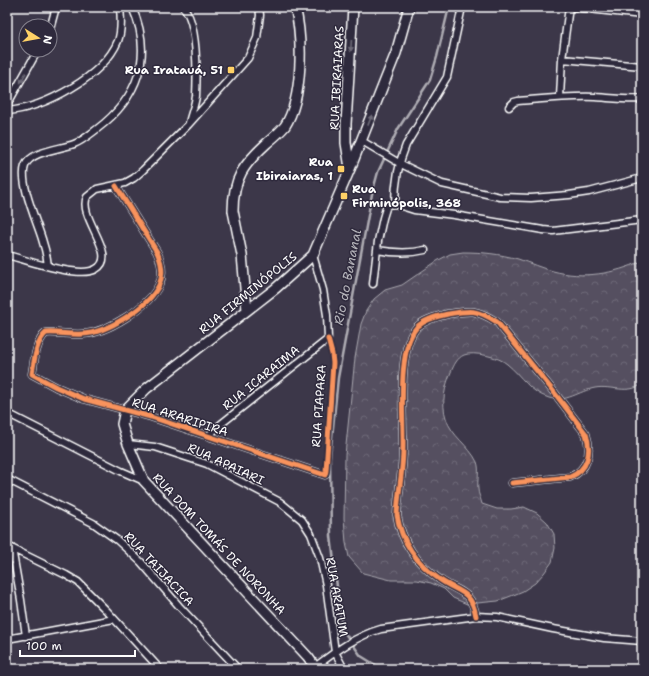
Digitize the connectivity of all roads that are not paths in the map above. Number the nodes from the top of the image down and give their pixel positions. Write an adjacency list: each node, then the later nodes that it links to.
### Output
1 (56, 7): 12 (street)
2 (120, 7): 20 (street)
3 (132, 7): 34 (street)
4 (183, 7): 21 (street)
5 (259, 7): 21 (street)
6 (295, 7): 36 (main road)
7 (353, 7): 22 (main road, RUA IBIRAIARAS, one-way to 22)
8 (409, 7): 23 (main road, RUA FIRMINÓPOLIS, one-way to 8)
9 (462, 7): 25 (street)
10 (570, 7): 11 (street); 14 (street)
11 (642, 15)
12 (53, 18)
13 (33, 58): 18 (street, one-way to 18)
14 (562, 59): 15 (street); 16 (street)
15 (642, 66)
16 (560, 97): 17 (street); 19 (street)
17 (642, 99)
18 (7, 105)
19 (509, 107)
20 (7, 112)
21 (188, 125): 27 (street)
22 (346, 137): 23 (main road); 24 (main road, RUA IBIRAIARAS)
23 (365, 143): 24 (main road, RUA FIRMINÓPOLIS); 25 (street)
24 (352, 153): 33 (main road, RUA FIRMINÓPOLIS)
25 (399, 163): 26 (street); 28 (street)
26 (642, 178)
27 (116, 186): 34 (street); 37 (street, RUA ARARIPIRA)
28 (395, 204): 29 (street); 30 (street)
29 (642, 220)
30 (377, 250): 31 (street); 35 (street)
31 (426, 250)
32 (7, 255): 34 (street)
33 (313, 255): 36 (main road, RUA FIRMINÓPOLIS); 39 (street, RUA ICARAIMA)
34 (48, 266)
35 (373, 284)
36 (247, 310): 37 (main road, RUA FIRMINÓPOLIS)
37 (125, 410): 39 (street, RUA ARARIPIRA); 40 (main road)
38 (7, 413): 43 (street, RUA DOM TOMÁS DE NORONHA)
39 (208, 436): 41 (street, RUA ARARIPIRA)
40 (128, 444): 43 (main road); 45 (street, RUA APAIARI)
41 (325, 476)
42 (7, 479): 53 (street, RUA TAIJACICA)
43 (144, 480): 54 (main road, RUA DOM TOMÁS DE NORONHA)
44 (512, 483): 47 (street)
45 (306, 524): 52 (street, RUA ARATUM)
46 (9, 547): 48 (street); 49 (street)
47 (476, 616): 51 (street); 52 (street)
48 (114, 619): 49 (street); 55 (street)
49 (26, 636): 50 (street)
50 (7, 639)
51 (642, 641)
52 (335, 652): 54 (street); 58 (street, RUA ARATUM)
53 (233, 664): 56 (street); 57 (street, RUA TAIJACICA)
54 (314, 668)
55 (158, 669)
56 (227, 669)
57 (238, 669)
58 (344, 669)

